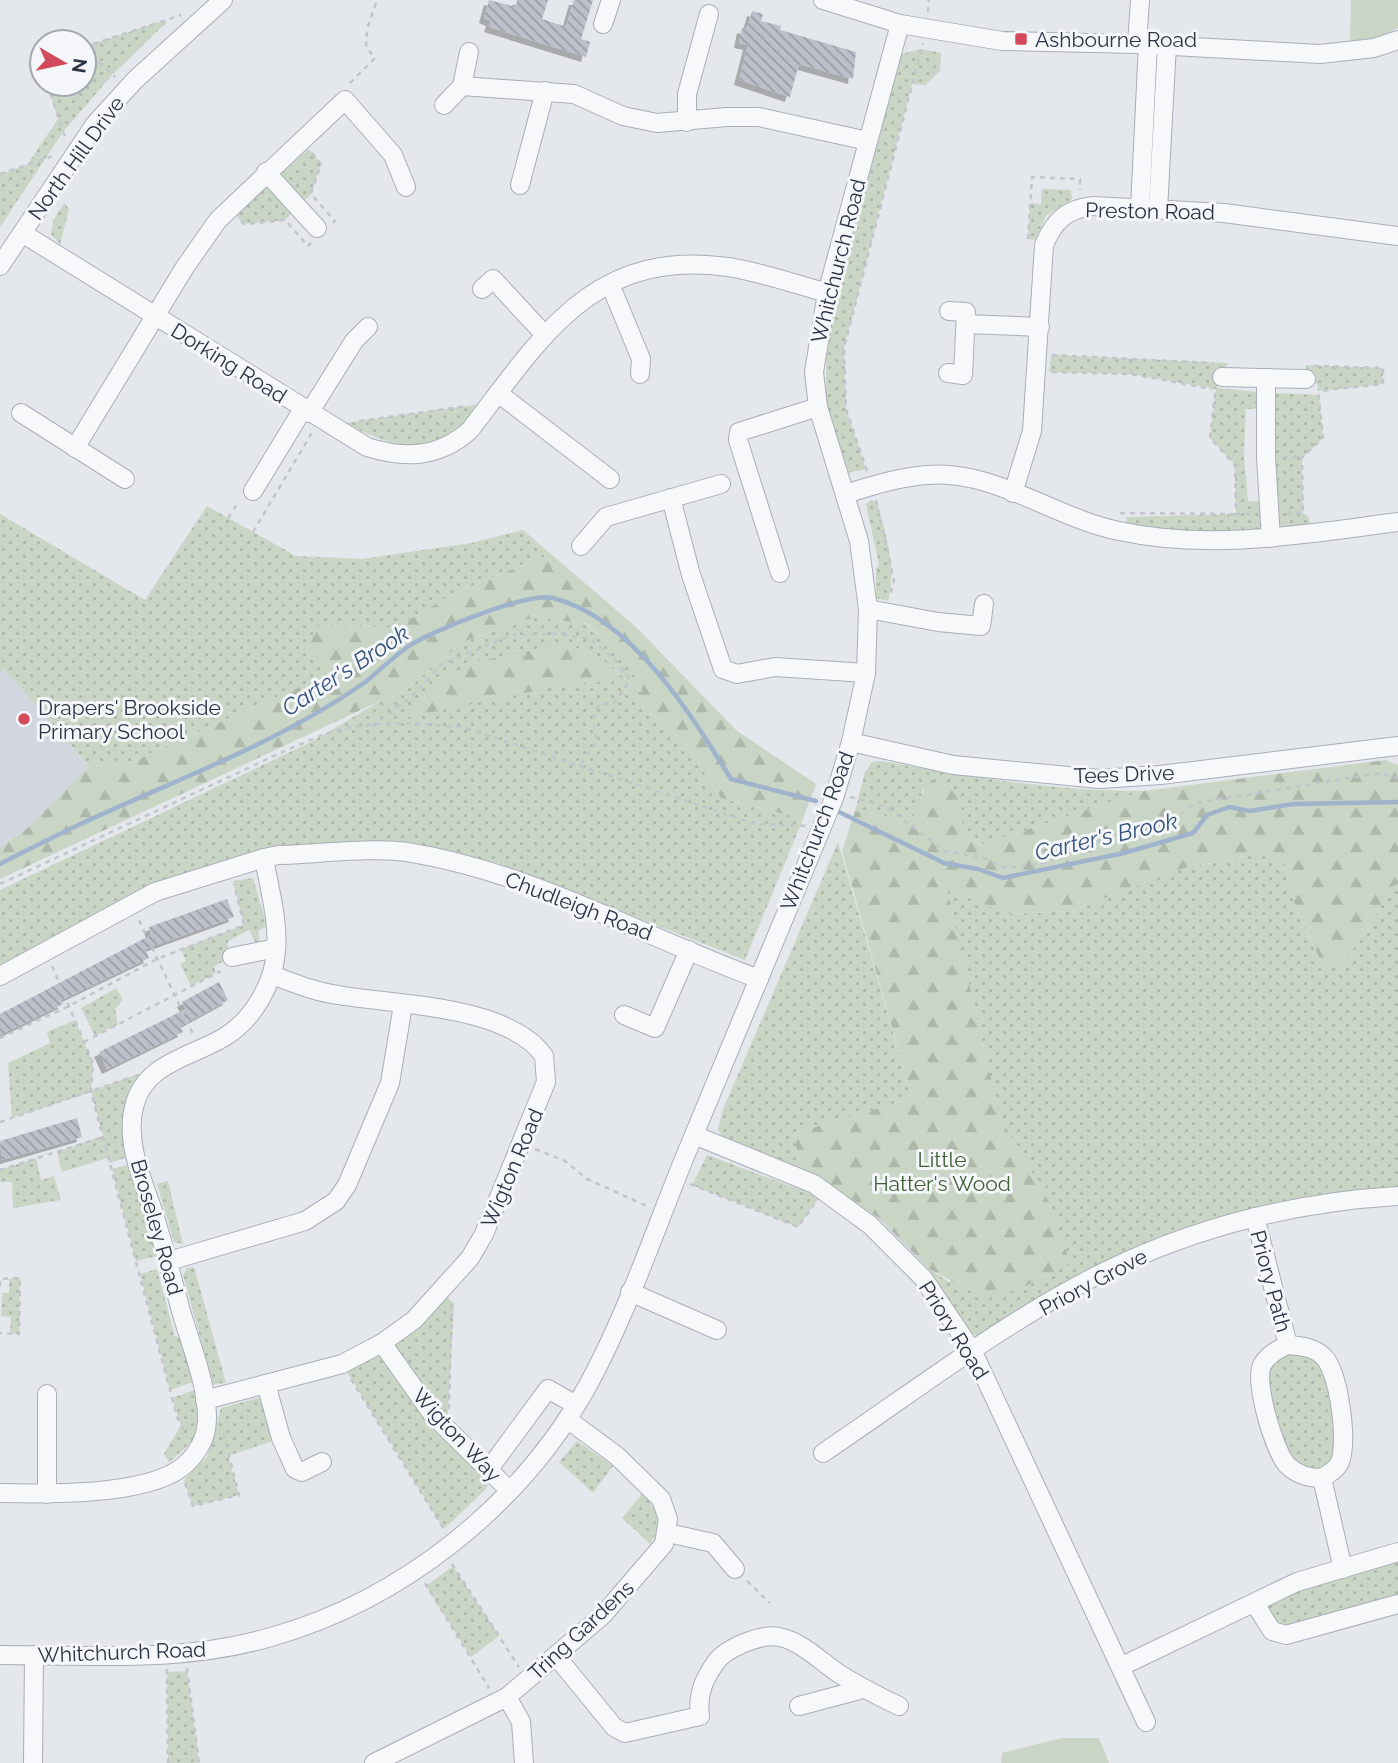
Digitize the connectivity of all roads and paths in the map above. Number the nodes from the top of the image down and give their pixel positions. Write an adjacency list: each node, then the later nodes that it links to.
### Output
1 (223, 0): 18 (street, North Hill Drive)
2 (377, 0): 21 (path)
3 (611, 0): 8 (street)
4 (823, 0): 9 (street)
5 (1140, 0): 13 (street)
6 (188, 13): 12 (path)
7 (709, 14): 23 (street)
8 (603, 24)
9 (900, 24): 10 (street); 24 (street, Whitchurch Road)
10 (926, 29): 13 (street); 63 (path)
11 (1398, 40): 14 (street)
12 (98, 42)
13 (1143, 44): 14 (street); 31 (street)
14 (1167, 45): 31 (street)
15 (469, 52): 17 (street)
16 (98, 62): 18 (path)
17 (462, 86): 19 (street); 22 (street)
18 (127, 89): 25 (street, North Hill Drive)
19 (545, 91): 23 (street); 28 (street)
20 (52, 98): 25 (path)
21 (345, 100): 26 (street); 29 (street)
22 (444, 105)
23 (687, 122): 24 (street)
24 (868, 141): 39 (street, Whitchurch Road)
25 (72, 152): 27 (path); 33 (street, North Hill Drive)
26 (267, 172): 32 (street); 41 (street)
27 (0, 174)
28 (520, 185)
29 (406, 187)
30 (1081, 207): 31 (street, Preston Road); 35 (street, Preston Road); 35 (path)
31 (1149, 209): 34 (street, Preston Road)
32 (317, 228)
33 (22, 233): 36 (street, North Hill Drive); 41 (street, Dorking Road)
34 (1398, 236)
35 (1044, 248): 44 (street, Preston Road)
36 (0, 266)
37 (610, 284): 39 (street, Dorking Road); 45 (street, Dorking Road); 50 (street)
38 (482, 289): 45 (street)
39 (827, 293): 55 (street, Whitchurch Road)
40 (949, 311): 42 (street)
41 (155, 317): 57 (street, Dorking Road); 59 (street, Dorking Road)
42 (966, 324): 44 (street); 49 (street)
43 (368, 327): 57 (street)
44 (1040, 327): 47 (street, Preston Road)
45 (544, 334): 54 (street, Dorking Road)
46 (1132, 360): 47 (path); 48 (path); 51 (path)
47 (1038, 363): 51 (path); 65 (street, Preston Road)
48 (1218, 370): 51 (path); 52 (street)
49 (948, 373)
50 (640, 374)
51 (1131, 374)
52 (1266, 378): 53 (street); 72 (street)
53 (1310, 379): 53 (path)
54 (495, 398): 57 (street, Dorking Road); 58 (path); 61 (street)
55 (818, 407): 66 (street, Whitchurch Road); 74 (street)
56 (21, 413): 59 (street)
57 (311, 414): 64 (street, Dorking Road); 71 (path)
58 (359, 422)
59 (75, 448): 60 (street)
60 (125, 478)
61 (610, 480)
62 (721, 484): 67 (street)
63 (873, 486): 65 (street); 66 (street); 76 (path)
64 (253, 491)
65 (1013, 493): 72 (street)
66 (845, 494): 76 (street, Whitchurch Road)
67 (671, 498): 73 (street); 77 (street)
68 (1118, 513): 69 (path)
69 (1236, 514)
70 (1398, 522): 72 (street)
71 (253, 532)
72 (1271, 538)
73 (582, 546)
74 (780, 573)
75 (984, 604): 76 (street)
76 (877, 611): 77 (street, Whitchurch Road)
77 (866, 673): 79 (street, Whitchurch Road)
78 (372, 727): 81 (path); 81 (path); 87 (path)
79 (851, 742): 80 (street, Tees Drive); 83 (street, Whitchurch Road)
80 (1398, 746)
81 (580, 765): 84 (path)
82 (1398, 778): 83 (path)
83 (839, 797): 96 (street, Whitchurch Road)
84 (801, 824)
85 (264, 858): 86 (street, Chudleigh Road); 89 (street, Broseley Road); 90 (street, Chudleigh Road)
86 (230, 869): 88 (street, Chudleigh Road); 93 (path)
87 (0, 884)
88 (132, 904): 91 (street, Chudleigh Road); 93 (path)
89 (276, 948): 92 (street); 94 (street, Broseley Road)
90 (689, 950): 96 (street, Chudleigh Road); 100 (street)
91 (46, 951): 95 (street, Chudleigh Road); 99 (path)
92 (232, 957): 97 (path)
93 (157, 959): 97 (path); 99 (path)
94 (272, 975): 98 (street, Wigton Road); 103 (street, Broseley Road)
95 (0, 976)
96 (759, 979): 107 (street, Whitchurch Road)
97 (174, 994): 102 (path); 103 (path)
98 (403, 1005): 109 (street, Wigton Road); 116 (street)
99 (69, 1006): 101 (path); 102 (path)
100 (624, 1016)
101 (0, 1038)
102 (84, 1042): 105 (path)
103 (199, 1048): 116 (street, Broseley Road)
104 (141, 1073): 105 (path)
105 (91, 1091): 106 (path); 108 (path)
106 (0, 1122)
107 (694, 1135): 111 (street, Whitchurch Road); 112 (street, Priory Road)
108 (103, 1136): 110 (path); 132 (path)
109 (522, 1144): 114 (path); 118 (street, Wigton Road)
110 (0, 1170)
111 (676, 1178): 112 (path); 114 (street, Whitchurch Road)
112 (824, 1190): 124 (street, Priory Road)
113 (1398, 1196): 115 (street, Priory Grove)
114 (662, 1213): 119 (street, Whitchurch Road)
115 (1255, 1217): 123 (street, Priory Path); 124 (street, Priory Grove)
116 (169, 1261): 128 (street, Broseley Road)
117 (0, 1286): 121 (path)
118 (442, 1292): 122 (street, Wigton Road); 131 (path)
119 (630, 1292): 120 (street); 129 (street, Whitchurch Road)
120 (717, 1330)
121 (0, 1333)
122 (382, 1343): 125 (street, Wigton Road); 131 (street, Wigton Way)
123 (1288, 1345): 137 (street, Priory Path); 137 (street, Priory Path)
124 (973, 1353): 133 (street, Priory Grove); 154 (street, Priory Road)
125 (342, 1364): 126 (street, Wigton Road); 142 (path)
126 (266, 1384): 128 (street, Wigton Road); 134 (street)
127 (47, 1394): 140 (street)
128 (205, 1400): 132 (street, Broseley Road)
129 (571, 1412): 136 (street); 138 (street, Whitchurch Road); 141 (street)
130 (222, 1429): 135 (path)
131 (447, 1429): 136 (street, Wigton Way)
132 (196, 1453): 135 (street, Broseley Road)
133 (823, 1453)
134 (322, 1462)
135 (181, 1469): 140 (street, Broseley Road)
136 (489, 1469): 138 (street, Wigton Way)
137 (1322, 1478): 146 (street)
138 (510, 1491): 142 (street, Whitchurch Road)
139 (0, 1493): 140 (street, Broseley Road)
140 (47, 1494)
141 (668, 1533): 145 (street); 153 (street, Tring Gardens)
142 (447, 1546): 144 (street, Whitchurch Road); 155 (path)
143 (1398, 1552): 146 (street)
144 (416, 1568): 152 (street, Whitchurch Road); 157 (path)
145 (735, 1569): 147 (path)
146 (1343, 1569): 148 (street)
147 (770, 1603)
148 (1255, 1604): 149 (street); 154 (street)
149 (1398, 1604)
150 (0, 1655): 151 (street, Whitchurch Road)
151 (34, 1655): 152 (street, Whitchurch Road); 161 (street)
152 (176, 1655): 162 (path); 163 (path)
153 (556, 1656): 155 (street, Tring Gardens); 156 (street)
154 (1122, 1666): 160 (street, Priory Road)
155 (528, 1679): 157 (street, Tring Gardens)
156 (863, 1689): 158 (street); 159 (street)
157 (502, 1700): 164 (street, Tring Gardens); 165 (street)
158 (799, 1706)
159 (899, 1706)
160 (1146, 1722)
161 (33, 1763)
162 (168, 1763)
163 (199, 1763)
164 (374, 1763)
165 (524, 1763)

